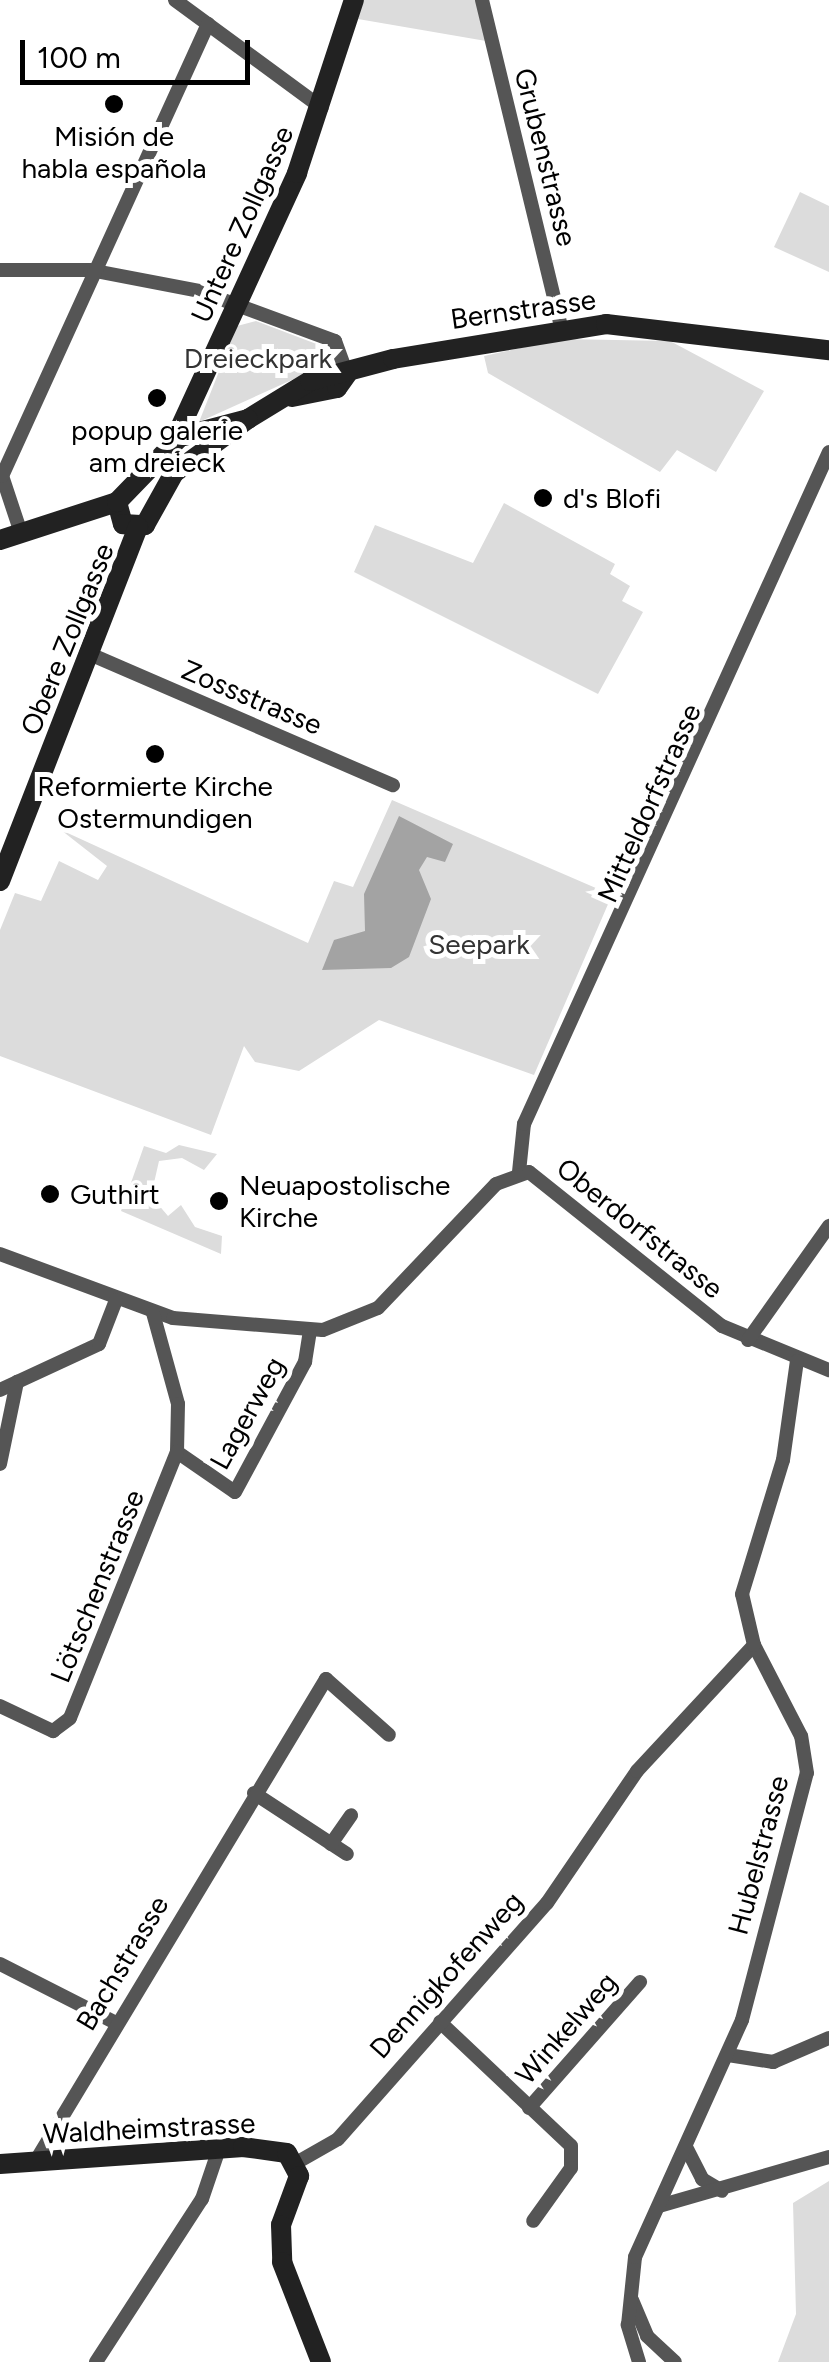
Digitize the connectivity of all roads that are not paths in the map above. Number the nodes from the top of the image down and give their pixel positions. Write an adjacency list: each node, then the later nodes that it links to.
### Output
1 (176, 0): 4 (street)
2 (354, 0): 5 (street, Untere Zollgasse)
3 (482, 0): 9 (street, Grubenstrasse)
4 (208, 24): 5 (street); 7 (street)
5 (322, 108): 8 (street, Untere Zollgasse)
6 (0, 270): 7 (street)
7 (90, 270): 8 (street); 19 (street)
8 (238, 304): 11 (street); 13 (street, Untere Zollgasse)
9 (562, 326): 10 (street, Bernstrasse); 11 (street, Bernstrasse)
10 (829, 350)
11 (347, 374): 12 (street, Bernstrasse)
12 (248, 419): 13 (street, Bernstrasse); 15 (street, Bernstrasse)
13 (183, 439): 15 (street, Bernstrasse); 16 (street)
14 (829, 452): 24 (street, Mitteldorfstrasse)
15 (189, 460): 17 (street, Bernstrasse)
16 (123, 497): 17 (street); 18 (street); 19 (street)
17 (154, 507): 18 (street, Bernstrasse)
18 (138, 528): 21 (street, Obere Zollgasse)
19 (21, 533): 20 (street)
20 (0, 540)
21 (92, 655): 22 (street, Zossstrasse); 23 (street, Obere Zollgasse)
22 (393, 785)
23 (0, 882)
24 (519, 1172): 29 (street, Oberdorfstrasse); 30 (street, Oberdorfstrasse)
25 (829, 1226): 30 (street)
26 (0, 1254): 27 (street, Oberdorfstrasse)
27 (116, 1300): 28 (street, Oberdorfstrasse); 33 (street)
28 (153, 1313): 29 (street, Oberdorfstrasse); 35 (street, Lagerweg)
29 (310, 1331): 35 (street, Lagerweg)
30 (748, 1340): 31 (street, Oberdorfstrasse)
31 (798, 1360): 32 (street, Oberdorfstrasse); 37 (street, Hubelstrasse)
32 (829, 1370)
33 (17, 1382): 34 (street); 36 (street)
34 (0, 1390)
35 (177, 1452): 38 (street, Lötschenstrasse)
36 (0, 1464)
37 (754, 1645): 47 (street, Dennigkofenweg); 49 (street, Hubelstrasse)
38 (0, 1706)
39 (390, 1735): 40 (street, Bachstrasse)
40 (254, 1792): 42 (street); 46 (street, Bachstrasse)
41 (351, 1815): 42 (street)
42 (331, 1844): 43 (street)
43 (347, 1854)
44 (0, 1964): 46 (street)
45 (640, 1982): 50 (street, Winkelweg)
46 (114, 2022): 54 (street, Bachstrasse)
47 (440, 2022): 50 (street, Winkelweg); 55 (street, Dennigkofenweg)
48 (829, 2038): 49 (street)
49 (728, 2055): 52 (street, Hubelstrasse)
50 (530, 2108): 59 (street, Winkelweg)
51 (218, 2149): 54 (street, Waldheimstrasse); 55 (street, Waldheimstrasse); 61 (street)
52 (687, 2150): 57 (street); 58 (street, Hubelstrasse)
53 (829, 2157): 57 (street)
54 (35, 2162): 56 (street, Waldheimstrasse)
55 (296, 2163): 62 (street)
56 (0, 2164)
57 (722, 2191): 58 (street)
58 (659, 2206): 60 (street, Hubelstrasse)
59 (534, 2220)
60 (632, 2300): 63 (street, Hubelstrasse); 64 (street)
61 (96, 2362)
62 (321, 2362)
63 (639, 2362)
64 (675, 2362)

